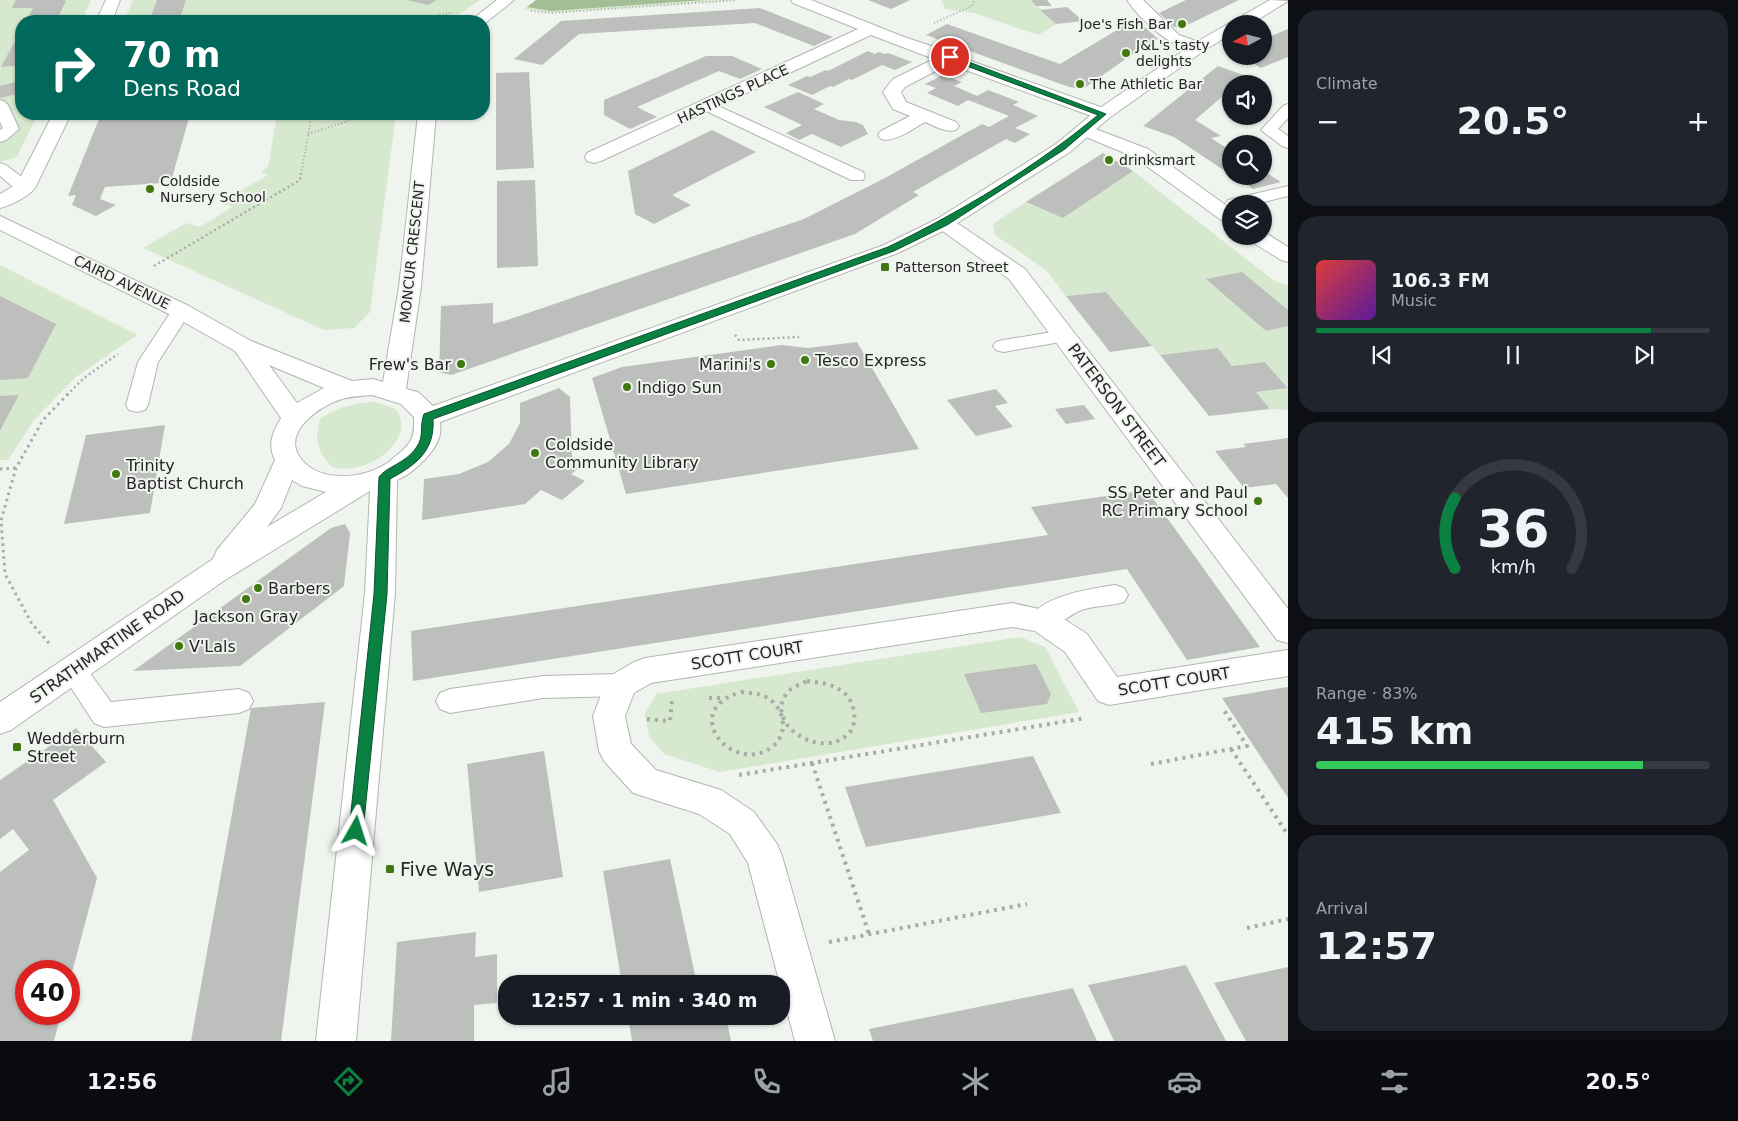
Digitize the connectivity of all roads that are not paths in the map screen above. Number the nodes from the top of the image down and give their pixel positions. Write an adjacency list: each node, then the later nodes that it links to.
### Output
1 (113, 0): 6 (street)
2 (507, 0): 7 (street)
3 (798, 0): 9 (street)
4 (1134, 0): 11 (street)
5 (1281, 0): 8 (street)
6 (107, 15)
7 (486, 15)
8 (1255, 15)
9 (871, 29): 12 (street); 14 (street, HASTINGS PLACE)
10 (1222, 33): 11 (street)
11 (1199, 47): 16 (street)
12 (950, 57): 16 (street); 17 (street)
13 (0, 105): 23 (lane)
14 (707, 106): 25 (street, HASTINGS PLACE); 27 (lane)
15 (1288, 109): 24 (lane)
16 (1103, 114): 21 (street)
17 (924, 116): 20 (street); 22 (street)
18 (59, 120): 28 (street)
19 (426, 120): 42 (street, MONCUR CRESCENT)
20 (950, 126)
21 (1085, 130): 32 (street); 34 (street)
22 (887, 135)
23 (0, 137)
24 (1288, 143)
25 (594, 157)
26 (0, 168): 28 (lane)
27 (857, 176)
28 (25, 188): 31 (street)
29 (1288, 191): 30 (lane)
30 (1272, 196)
31 (0, 202)
32 (1222, 204)
33 (0, 222): 37 (street, CAIRD AVENUE)
34 (944, 223): 38 (street, PATERSON STREET); 45 (street)
35 (1270, 245): 36 (street)
36 (1288, 256)
37 (181, 311): 39 (street, CAIRD AVENUE); 43 (lane)
38 (1065, 336): 40 (lane); 51 (street, PATERSON STREET)
39 (243, 346): 41 (street, CAIRD AVENUE); 44 (street, CAIRD AVENUE)
40 (1002, 346)
41 (350, 389): 42 (street); 44 (street)
42 (394, 390): 45 (street)
43 (137, 405)
44 (294, 417): 46 (street)
45 (428, 417): 47 (street)
46 (287, 461): 47 (street); 48 (street, STRATHMARTINE ROAD)
47 (373, 480): 48 (street, STRATHMARTINE ROAD); 58 (street)
48 (215, 572): 53 (street, STRATHMARTINE ROAD)
49 (1115, 595): 50 (lane)
50 (1042, 620): 52 (street, SCOTT COURT); 54 (street, SCOTT COURT)
51 (1288, 631)
52 (1288, 662)
53 (72, 670): 55 (lane); 57 (street, STRATHMARTINE ROAD)
54 (621, 685): 56 (lane); 59 (street)
55 (239, 701)
56 (450, 702)
57 (0, 720)
58 (336, 1041)
59 (814, 1041)

